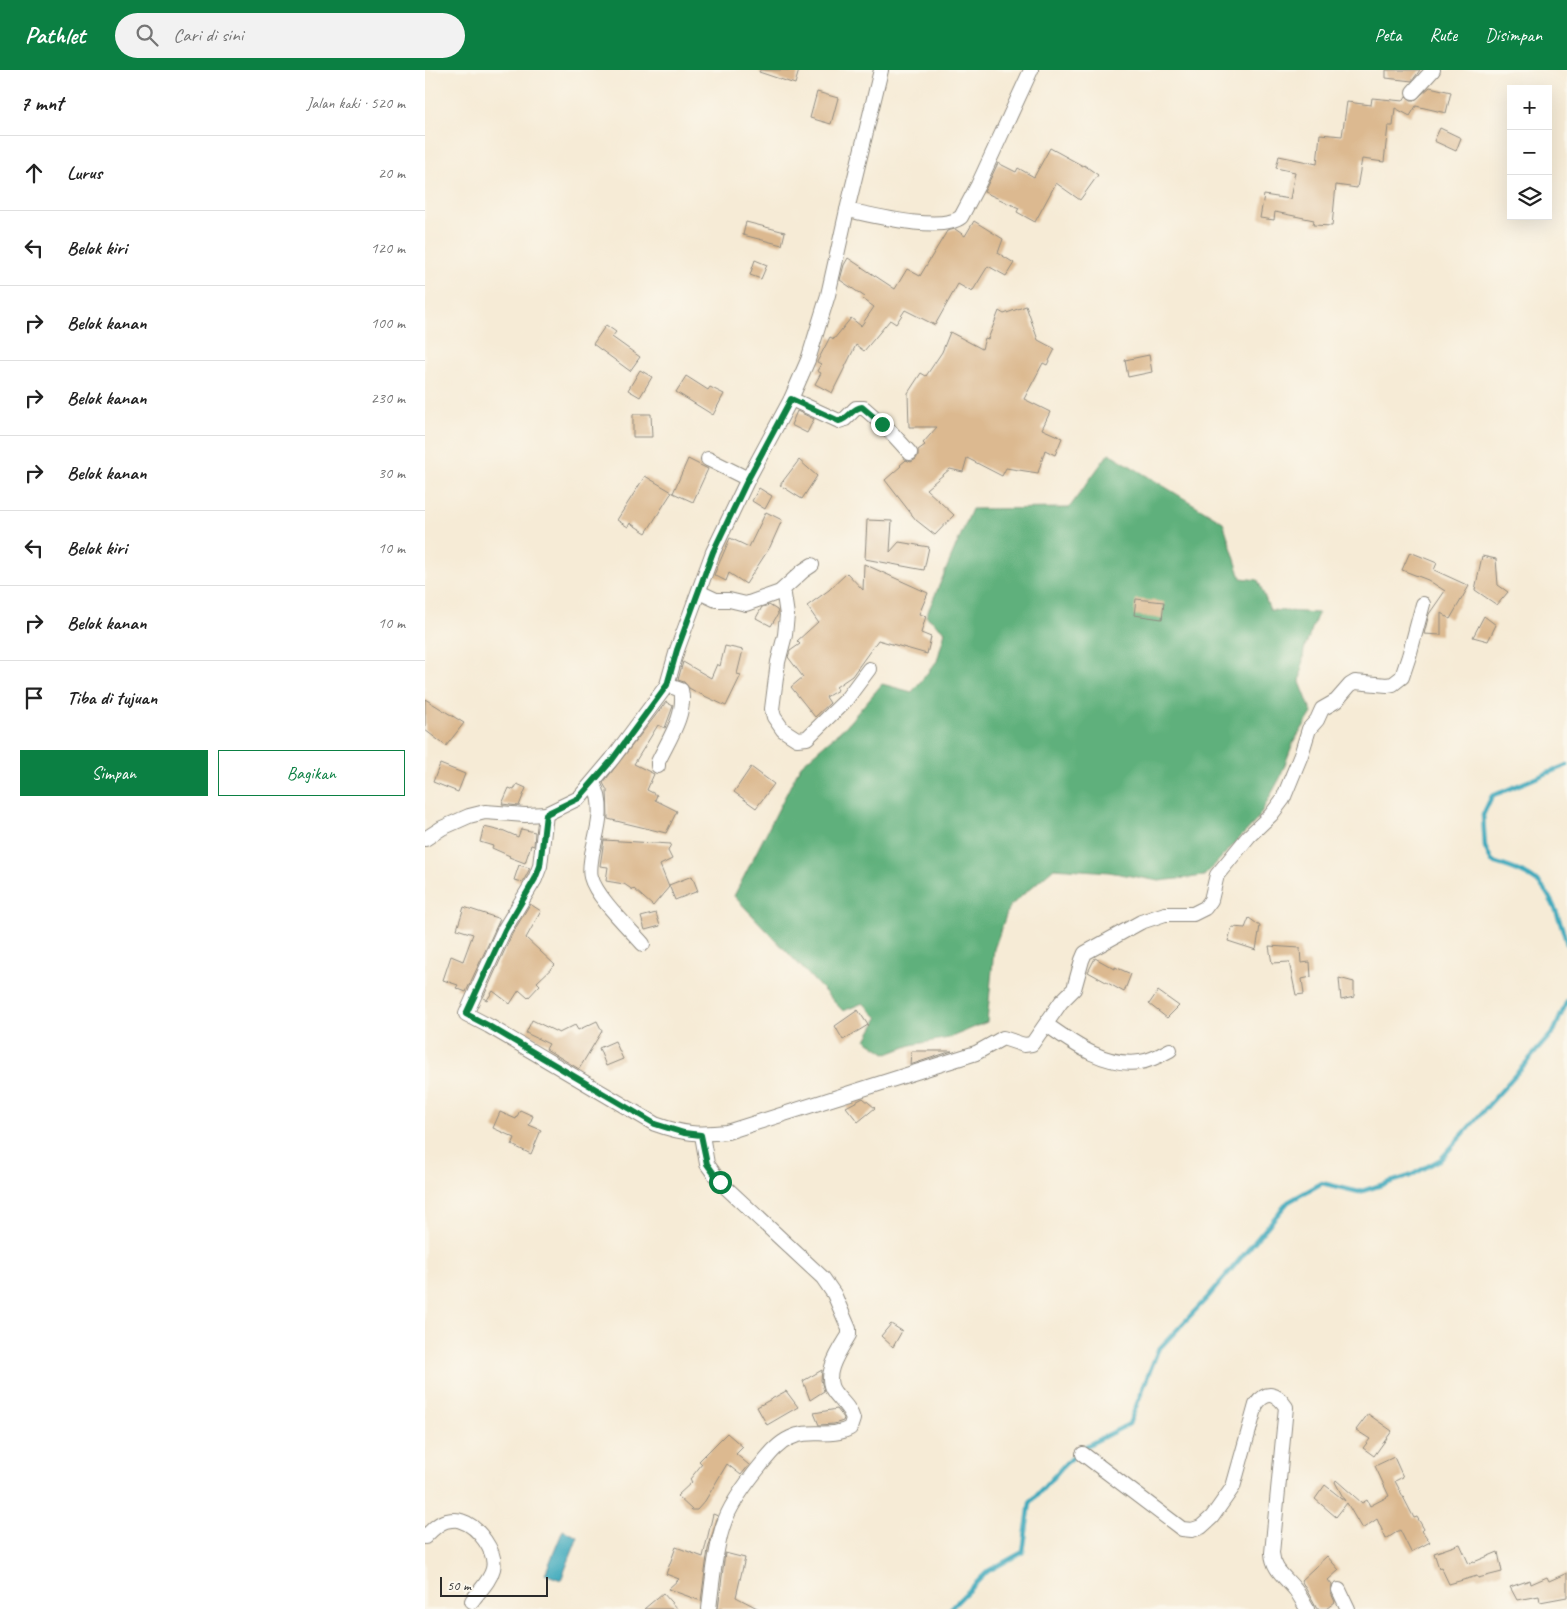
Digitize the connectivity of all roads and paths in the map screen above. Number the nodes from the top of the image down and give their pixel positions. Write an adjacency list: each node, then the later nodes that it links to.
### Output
1 (881, 70): 5 (street)
2 (1031, 70): 5 (street)
3 (1433, 70): 4 (street)
4 (1413, 92)
5 (847, 210): 6 (street)
6 (791, 399): 7 (street); 9 (street)
7 (909, 453)
8 (708, 459): 9 (street)
9 (748, 479): 11 (street)
10 (812, 565): 12 (street)
11 (699, 592): 12 (street); 15 (street)
12 (780, 592): 14 (street)
13 (1423, 604): 21 (street)
14 (869, 669)
15 (667, 685): 16 (street); 17 (street)
16 (658, 766)
17 (593, 783): 18 (street); 20 (street)
18 (546, 814): 19 (street); 23 (street)
19 (425, 839)
20 (643, 944)
21 (1047, 1025): 22 (street); 23 (street)
22 (1170, 1050)
23 (701, 1135): 28 (street)
24 (1083, 1454): 29 (street)
25 (425, 1538): 27 (street)
26 (1339, 1590): 30 (street)
27 (472, 1601)
28 (709, 1609)
29 (1307, 1609)
30 (1348, 1609)

